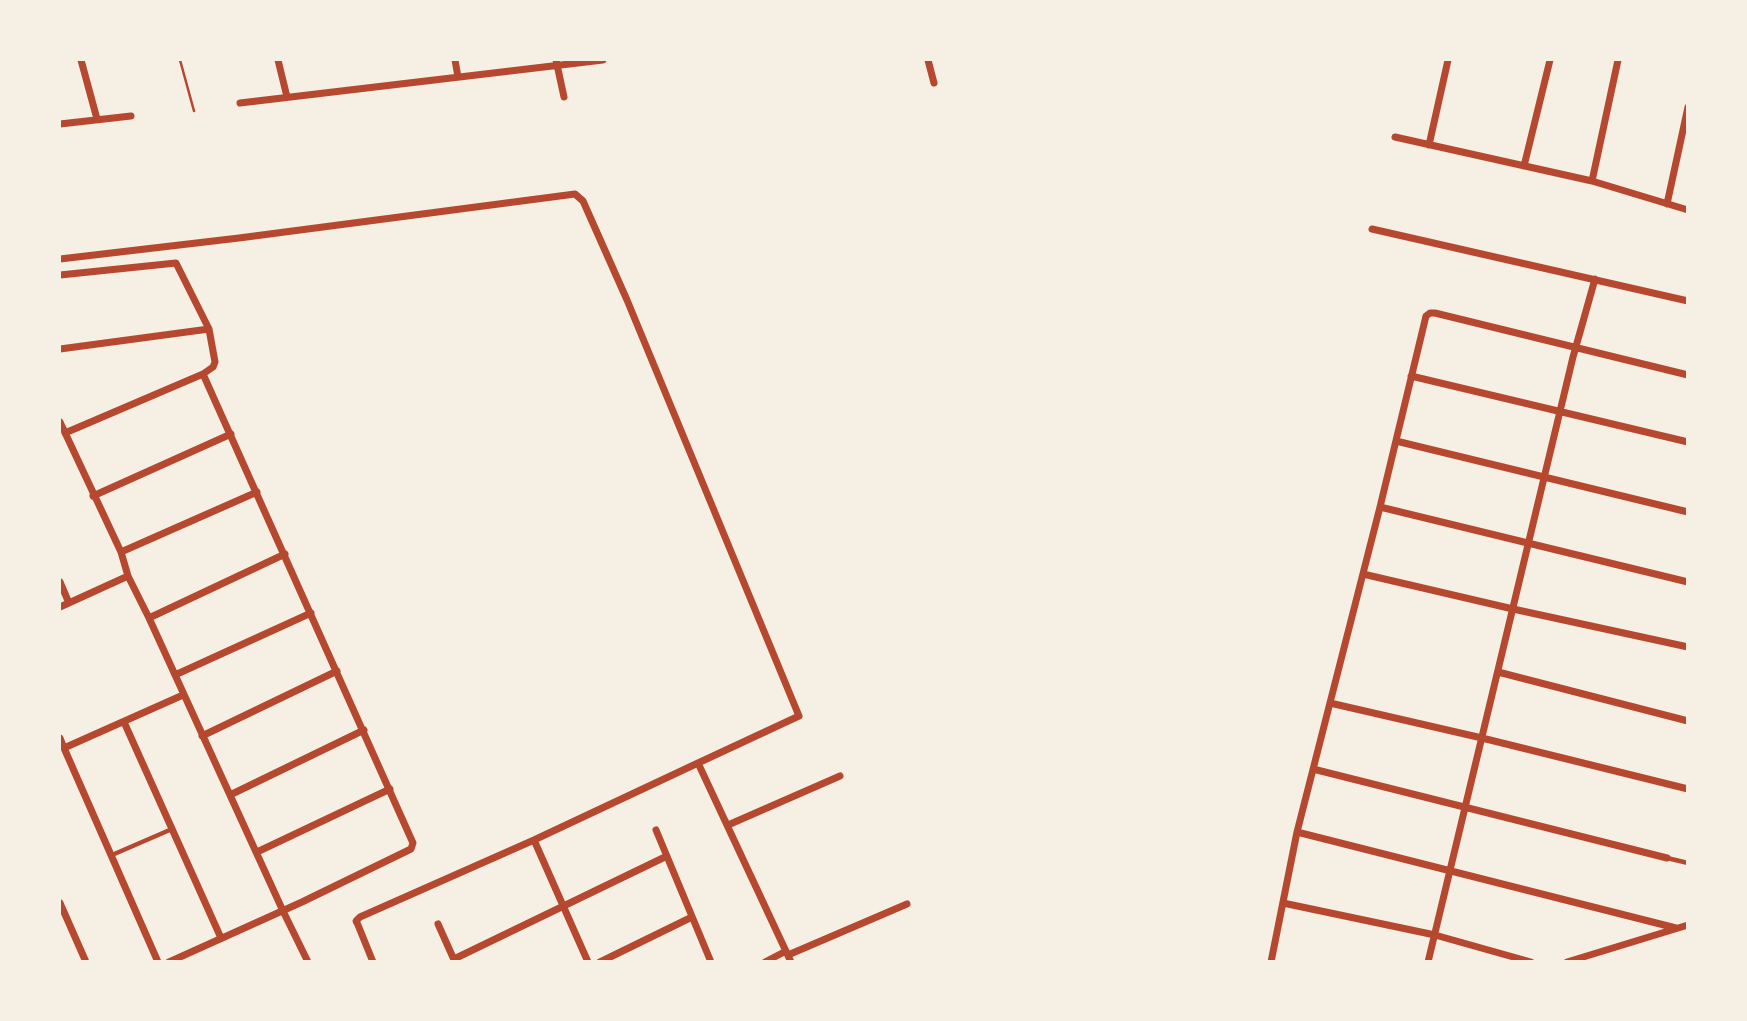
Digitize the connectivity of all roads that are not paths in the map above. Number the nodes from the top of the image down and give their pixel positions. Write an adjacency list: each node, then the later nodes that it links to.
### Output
1 (81, 60): 17 (street)
2 (278, 60): 12 (street)
3 (455, 60): 10 (street)
4 (603, 60): 9 (street)
5 (928, 60): 11 (street)
6 (1448, 60): 20 (street)
7 (1549, 60): 21 (street)
8 (1618, 60): 22 (street)
9 (557, 62): 10 (street); 13 (street)
10 (458, 77): 12 (street)
11 (934, 83)
12 (287, 97): 14 (street)
13 (564, 97)
14 (240, 103)
15 (1688, 107): 23 (street)
16 (131, 116): 17 (street)
17 (97, 119): 18 (street)
18 (60, 124)
19 (1395, 137): 20 (street)
20 (1429, 145): 21 (street)
21 (1524, 166): 22 (street)
22 (1592, 181): 23 (street)
23 (1667, 204): 24 (street)
24 (1688, 210)
25 (1372, 229): 28 (street)
26 (60, 259): 72 (street)
27 (60, 275): 30 (street)
28 (1595, 279): 29 (street); 31 (street)
29 (1688, 301)
30 (209, 329): 32 (street); 33 (street)
31 (1575, 348): 34 (street); 35 (street); 36 (street)
32 (60, 349)
33 (204, 374): 38 (street); 39 (street)
34 (1688, 375)
35 (1411, 376): 36 (street); 40 (street)
36 (1560, 411): 41 (street); 42 (street)
37 (60, 422): 38 (street)
38 (65, 433): 44 (street)
39 (231, 434): 43 (street); 44 (street)
40 (1396, 441): 42 (street); 45 (street)
41 (1688, 442)
42 (1544, 478): 46 (street); 47 (street)
43 (257, 492): 48 (street); 49 (street)
44 (93, 496): 48 (street)
45 (1380, 507): 47 (street); 50 (street)
46 (1688, 512)
47 (1528, 542): 53 (street); 56 (street)
48 (121, 552): 51 (street)
49 (285, 554): 57 (street); 58 (street)
50 (1363, 574): 56 (street); 64 (street)
51 (128, 576): 54 (street); 58 (street)
52 (60, 582): 54 (street)
53 (1688, 582)
54 (69, 603): 55 (street)
55 (60, 607)
56 (1513, 609): 59 (street); 61 (street)
57 (311, 613): 60 (street); 62 (street)
58 (149, 618): 62 (street)
59 (1688, 647)
60 (337, 671): 67 (street); 68 (street)
61 (1498, 672): 65 (street); 70 (street)
62 (175, 675): 63 (street)
63 (183, 695): 66 (street); 68 (street)
64 (1330, 703): 70 (street); 73 (street)
65 (1688, 721)
66 (124, 722): 71 (street); 80 (street)
67 (363, 730): 75 (street); 77 (street)
68 (202, 736): 77 (street)
69 (60, 738): 71 (street)
70 (1482, 738): 76 (street); 78 (street)
71 (64, 748): 85 (street)
72 (698, 763): 79 (street); 83 (street)
73 (1313, 769): 78 (street); 82 (street)
74 (840, 776): 79 (street)
75 (390, 789): 84 (street); 94 (street)
76 (1688, 789)
77 (230, 795): 84 (street)
78 (1465, 806): 87 (street); 89 (street)
79 (728, 825): 101 (street)
80 (172, 829): 85 (lane); 100 (street)
81 (656, 830): 86 (street)
82 (1297, 832): 89 (street); 91 (street)
83 (534, 840): 93 (street); 107 (street)
84 (257, 852): 94 (street)
85 (111, 856): 104 (street)
86 (667, 856): 93 (street); 95 (street)
87 (1667, 858): 88 (lane)
88 (1688, 863)
89 (1450, 871): 98 (street); 99 (street)
90 (60, 903): 103 (street)
91 (1283, 903): 99 (street); 112 (street)
92 (907, 904): 101 (street)
93 (563, 906): 102 (street); 108 (street)
94 (283, 911): 100 (street); 106 (street)
95 (692, 917): 109 (street); 110 (street)
96 (438, 924): 102 (street)
97 (1688, 925): 98 (street)
98 (1676, 928): 115 (street)
99 (1434, 935): 113 (street); 114 (street)
100 (221, 938): 105 (street)
101 (789, 956): 111 (street)
102 (454, 960)
103 (86, 961)
104 (158, 961)
105 (169, 961)
106 (308, 961)
107 (373, 961)
108 (588, 961)
109 (600, 961)
110 (711, 961)
111 (765, 961)
112 (1271, 961)
113 (1428, 961)
114 (1531, 961)
115 (1567, 961)

